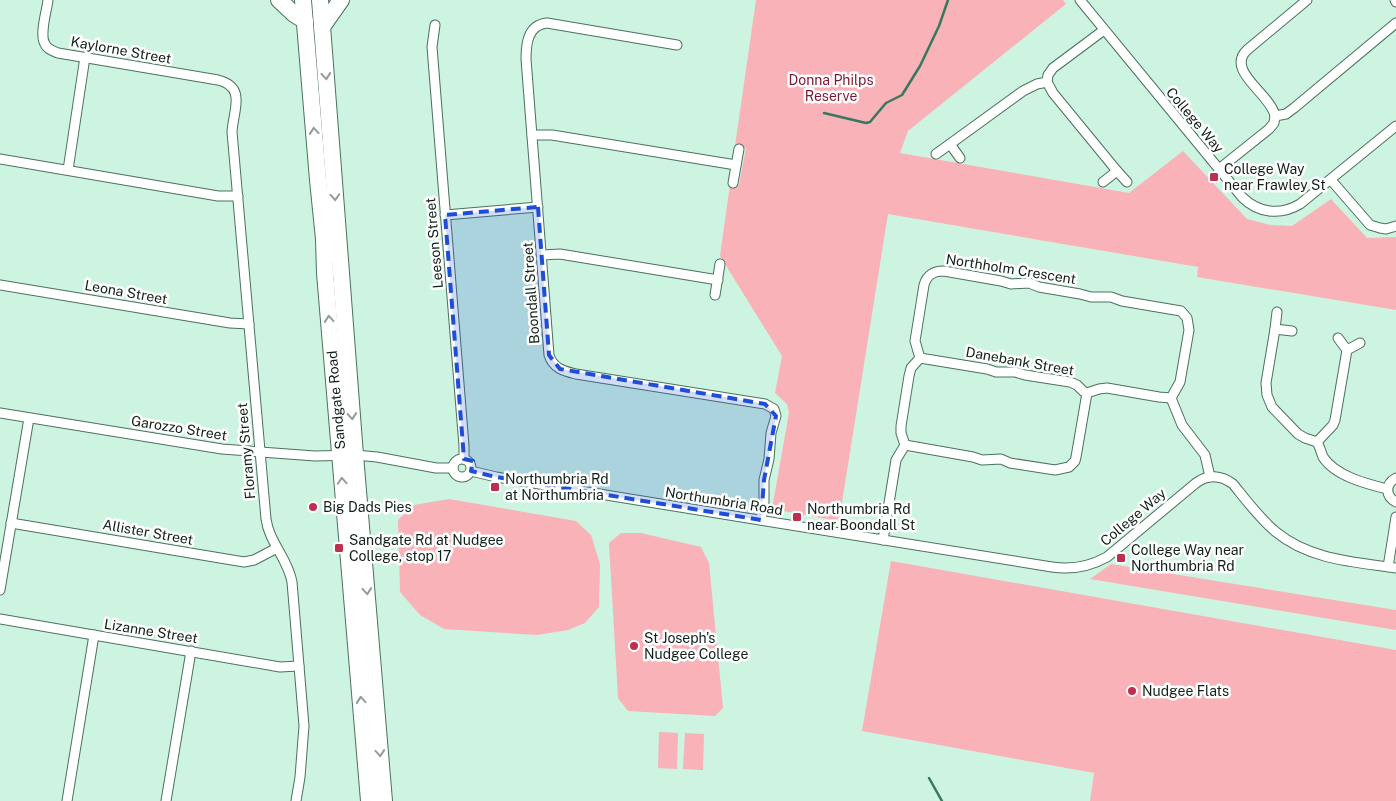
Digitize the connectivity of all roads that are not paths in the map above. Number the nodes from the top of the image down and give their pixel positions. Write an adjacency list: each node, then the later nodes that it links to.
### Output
1 (48, 0): 14 (street, Kaylorne Street)
2 (279, 0): 8 (highway)
3 (303, 0): 8 (highway, Sandgate Road)
4 (320, 0): 11 (highway, Sandgate Road)
5 (341, 0): 11 (highway)
6 (1080, 0): 12 (street, College Way)
7 (1307, 0): 17 (street)
8 (305, 21): 57 (highway, Sandgate Road, one-way to 8)
9 (1396, 23): 17 (street)
10 (435, 25): 35 (street, Leeson Street)
11 (322, 27): 57 (highway, Sandgate Road, one-way to 57)
12 (1104, 30): 15 (street); 26 (street, College Way)
13 (677, 45): 19 (street, Boondall Street)
14 (85, 57): 16 (street, Kaylorne Street); 27 (street)
15 (1048, 82): 20 (street); 28 (street)
16 (236, 92): 33 (street, Floramy Street)
17 (1275, 116): 26 (street)
18 (1396, 126): 29 (street, College Way)
19 (532, 135): 25 (street); 34 (street, Boondall Street)
20 (950, 144): 22 (street); 23 (street)
21 (739, 149): 25 (street)
22 (936, 154)
23 (960, 158)
24 (0, 159): 27 (street)
25 (736, 165): 32 (street)
26 (1219, 169): 29 (street, College Way)
27 (68, 170): 33 (street)
28 (1117, 171): 30 (street); 31 (street)
29 (1331, 180): 36 (street)
30 (1103, 182)
31 (1127, 182)
32 (733, 183)
33 (238, 196): 43 (street, Floramy Street)
34 (538, 207): 35 (street); 37 (street, Boondall Street)
35 (445, 215): 58 (street, Leeson Street)
36 (1396, 226)
37 (542, 254): 39 (street); 66 (street, Boondall Street)
38 (720, 264): 39 (street)
39 (718, 280): 41 (street)
40 (0, 285): 43 (street, Leona Street)
41 (715, 295)
42 (1277, 312): 44 (street)
43 (249, 324): 56 (street, Floramy Street)
44 (1275, 329): 45 (street); 54 (street)
45 (1292, 331)
46 (1338, 338): 48 (street)
47 (1360, 343): 48 (street)
48 (1347, 350): 54 (street)
49 (920, 358): 50 (street, Danebank Street); 51 (street, Northholm Crescent); 55 (street)
50 (1087, 393): 51 (street, Danebank Street); 55 (street)
51 (1172, 398): 61 (street)
52 (0, 413): 53 (street, Garozzo Street)
53 (29, 418): 56 (street, Garozzo Street); 67 (street)
54 (1318, 442): 63 (street)
55 (905, 445): 68 (street)
56 (260, 452): 57 (street, Garozzo Street); 69 (street, Floramy Street)
57 (348, 455): 59 (street); 80 (highway, Sandgate Road, one-way to 57); 81 (highway, Sandgate Road, one-way to 81)
58 (464, 459): 59 (street); 60 (street)
59 (453, 468): 60 (street)
60 (471, 471): 66 (street, Northumbria Road)
61 (1210, 477): 70 (street, College Way); 71 (street)
62 (1396, 478): 63 (street)
63 (1388, 489): 64 (street)
64 (1396, 502)
65 (1396, 517): 71 (street)
66 (762, 520): 68 (street, Northumbria Road)
67 (12, 523): 69 (street, Allister Street); 72 (street)
68 (882, 540): 70 (street, Northumbria Road)
69 (276, 548): 76 (street, Floramy Street)
70 (1093, 564)
71 (1392, 568)
72 (0, 590)
73 (0, 619): 74 (street, Lizanne Street)
74 (94, 635): 75 (street, Lizanne Street); 77 (street)
75 (190, 651): 76 (street, Lizanne Street); 78 (street)
76 (299, 666): 79 (street, Floramy Street)
77 (67, 801)
78 (166, 801)
79 (296, 801)
80 (369, 801)
81 (384, 801)

